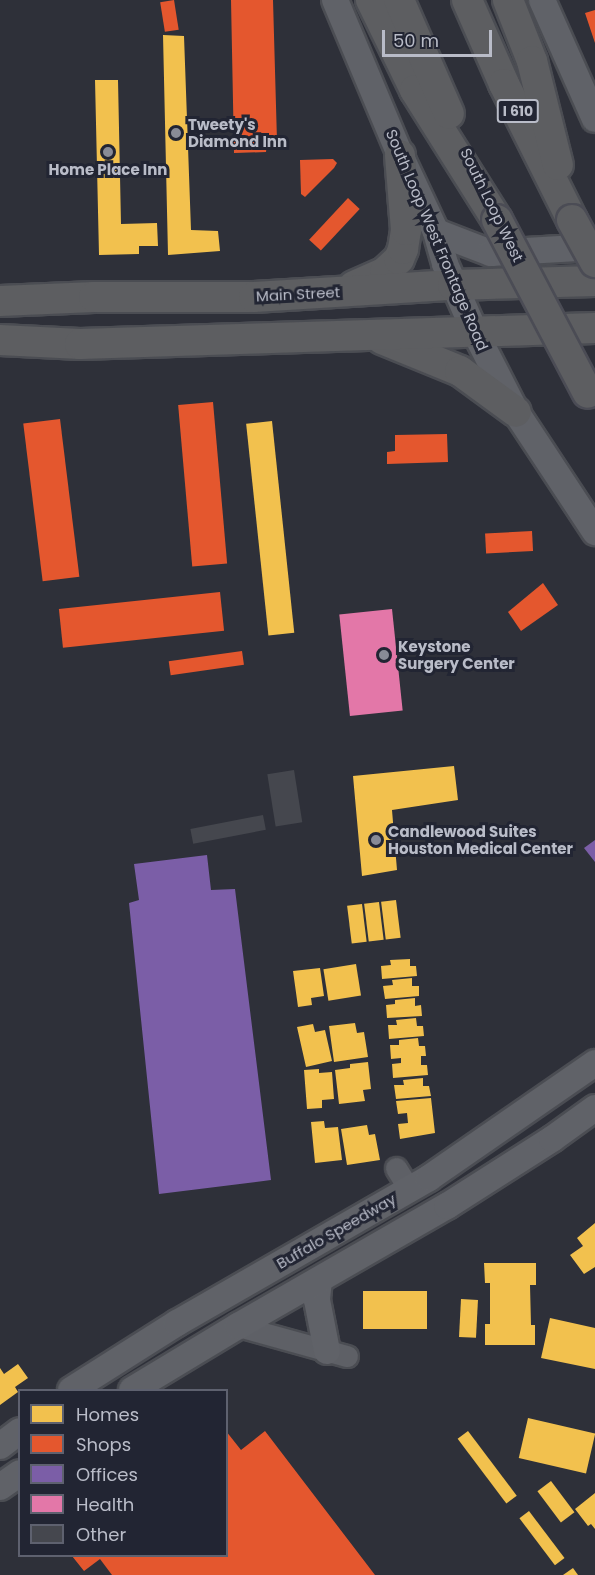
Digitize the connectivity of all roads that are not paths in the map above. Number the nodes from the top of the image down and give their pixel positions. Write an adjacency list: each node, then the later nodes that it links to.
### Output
1 (335, 0): 8 (main road, South Loop West Frontage Road)
2 (371, 0): 9 (highway)
3 (399, 0): 9 (highway, South Loop West)
4 (467, 0): 10 (highway, I 610)
5 (508, 0): 10 (highway)
6 (542, 0): 7 (main road)
7 (595, 119)
8 (400, 155): 11 (main road, South Loop West Frontage Road); 17 (highway)
9 (497, 220): 26 (highway, South Loop West, bridge)
10 (572, 220): 13 (highway, I 610, bridge)
11 (436, 232): 12 (main road); 15 (main road, South Loop West Frontage Road)
12 (595, 247)
13 (595, 262)
14 (595, 281): 15 (highway, Main Street)
15 (453, 285): 17 (highway, Main Street); 21 (main road, South Loop West Frontage Road)
16 (0, 287): 18 (highway)
17 (341, 292): 18 (highway, Main Street)
18 (94, 297): 19 (highway, Main Street)
19 (0, 301)
20 (595, 328): 21 (highway)
21 (474, 330): 22 (highway); 27 (main road, South Loop West Frontage Road)
22 (371, 334): 24 (highway); 27 (highway)
23 (0, 340): 24 (highway)
24 (80, 344): 25 (highway)
25 (0, 356)
26 (591, 399)
27 (516, 412): 28 (main road, South Loop West Frontage Road)
28 (595, 532)
29 (595, 1063): 31 (main road, Buffalo Speedway)
30 (595, 1108): 32 (main road)
31 (411, 1178): 32 (main road); 34 (main road, Buffalo Speedway)
32 (447, 1206): 33 (main road)
33 (319, 1280): 35 (main road); 36 (main road)
34 (220, 1298): 35 (main road); 37 (main road, Buffalo Speedway)
35 (238, 1326): 36 (street); 38 (main road)
36 (337, 1353)
37 (72, 1389)
38 (134, 1389)
39 (18, 1432): 40 (main road)
40 (0, 1446)
41 (18, 1474): 42 (main road)
42 (0, 1487)

